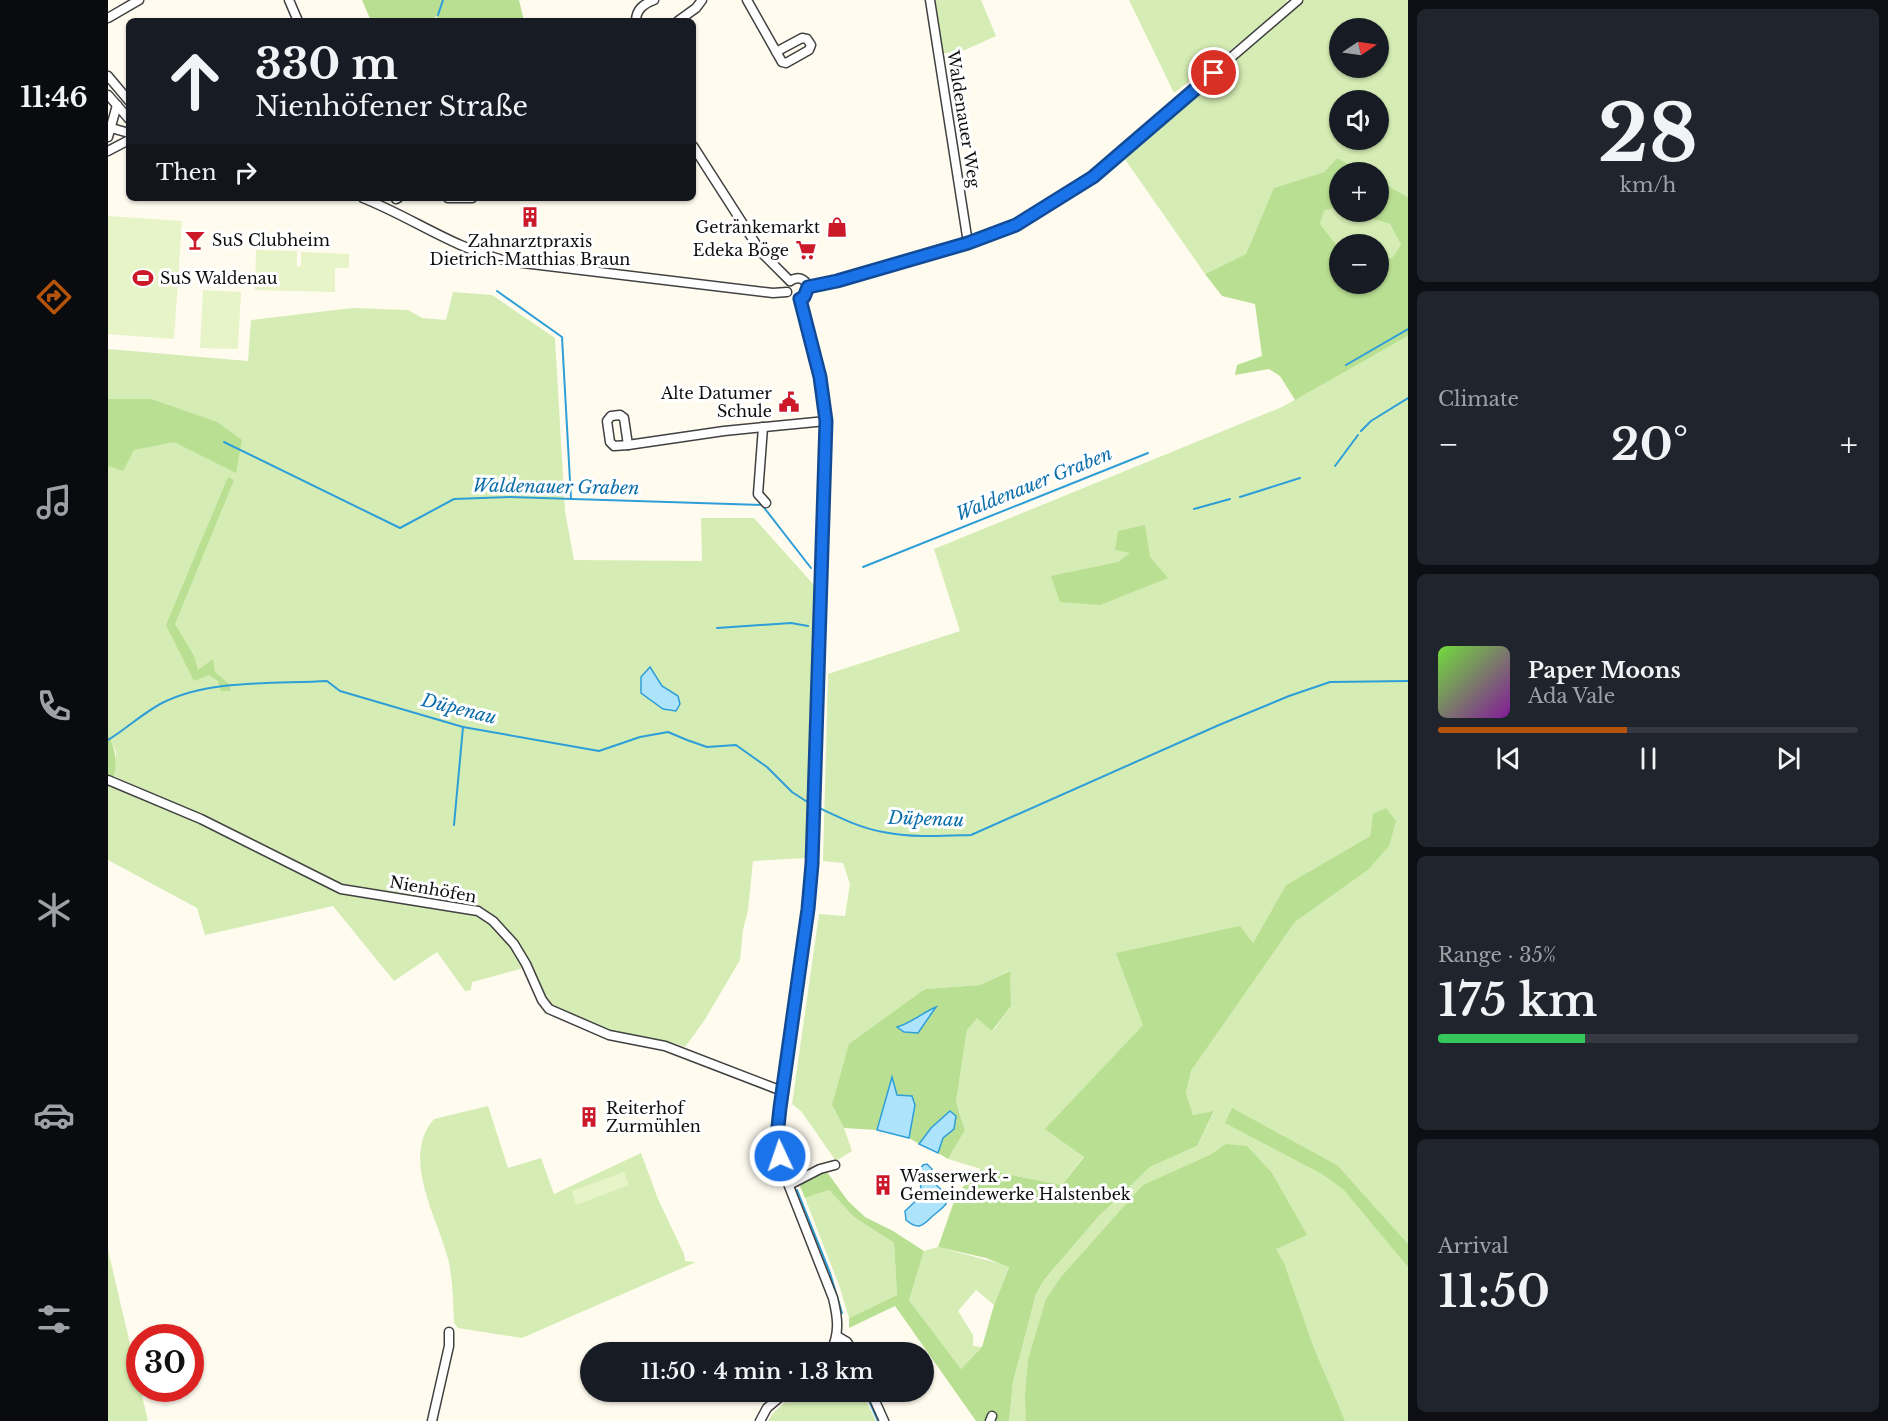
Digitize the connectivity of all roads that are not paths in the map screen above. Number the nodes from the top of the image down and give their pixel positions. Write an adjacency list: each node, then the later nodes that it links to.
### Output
1 (139, 0): 8 (street)
2 (289, 0): 9 (street)
3 (654, 0): 10 (street)
4 (702, 0): 11 (street)
5 (747, 0): 12 (street)
6 (930, 0): 24 (street, Waldenauer Weg)
7 (1299, 0): 24 (street)
8 (108, 18)
9 (296, 18)
10 (636, 18)
11 (682, 18)
12 (776, 52)
13 (108, 76): 15 (street)
14 (108, 95): 16 (street)
15 (126, 97)
16 (117, 105): 17 (street); 18 (street)
17 (126, 116)
18 (109, 131): 19 (street)
19 (126, 133)
20 (126, 142): 22 (street)
21 (696, 151): 25 (street)
22 (108, 152)
23 (369, 201): 27 (street)
24 (968, 243): 26 (street)
25 (790, 281): 26 (street); 27 (street)
26 (808, 287): 28 (street)
27 (788, 292): 28 (street)
28 (800, 299): 29 (street)
29 (826, 421): 30 (street); 34 (street)
30 (763, 427): 31 (street); 32 (street)
31 (628, 445)
32 (766, 503)
33 (108, 780): 34 (street, Nienhöfen)
34 (782, 1090): 36 (street)
35 (835, 1165): 36 (street)
36 (789, 1185): 38 (street)
37 (449, 1332): 43 (street)
38 (837, 1336): 39 (street); 40 (street)
39 (835, 1342)
40 (847, 1342)
41 (774, 1402): 44 (street)
42 (875, 1402): 45 (street)
43 (432, 1421)
44 (760, 1421)
45 (884, 1421)

